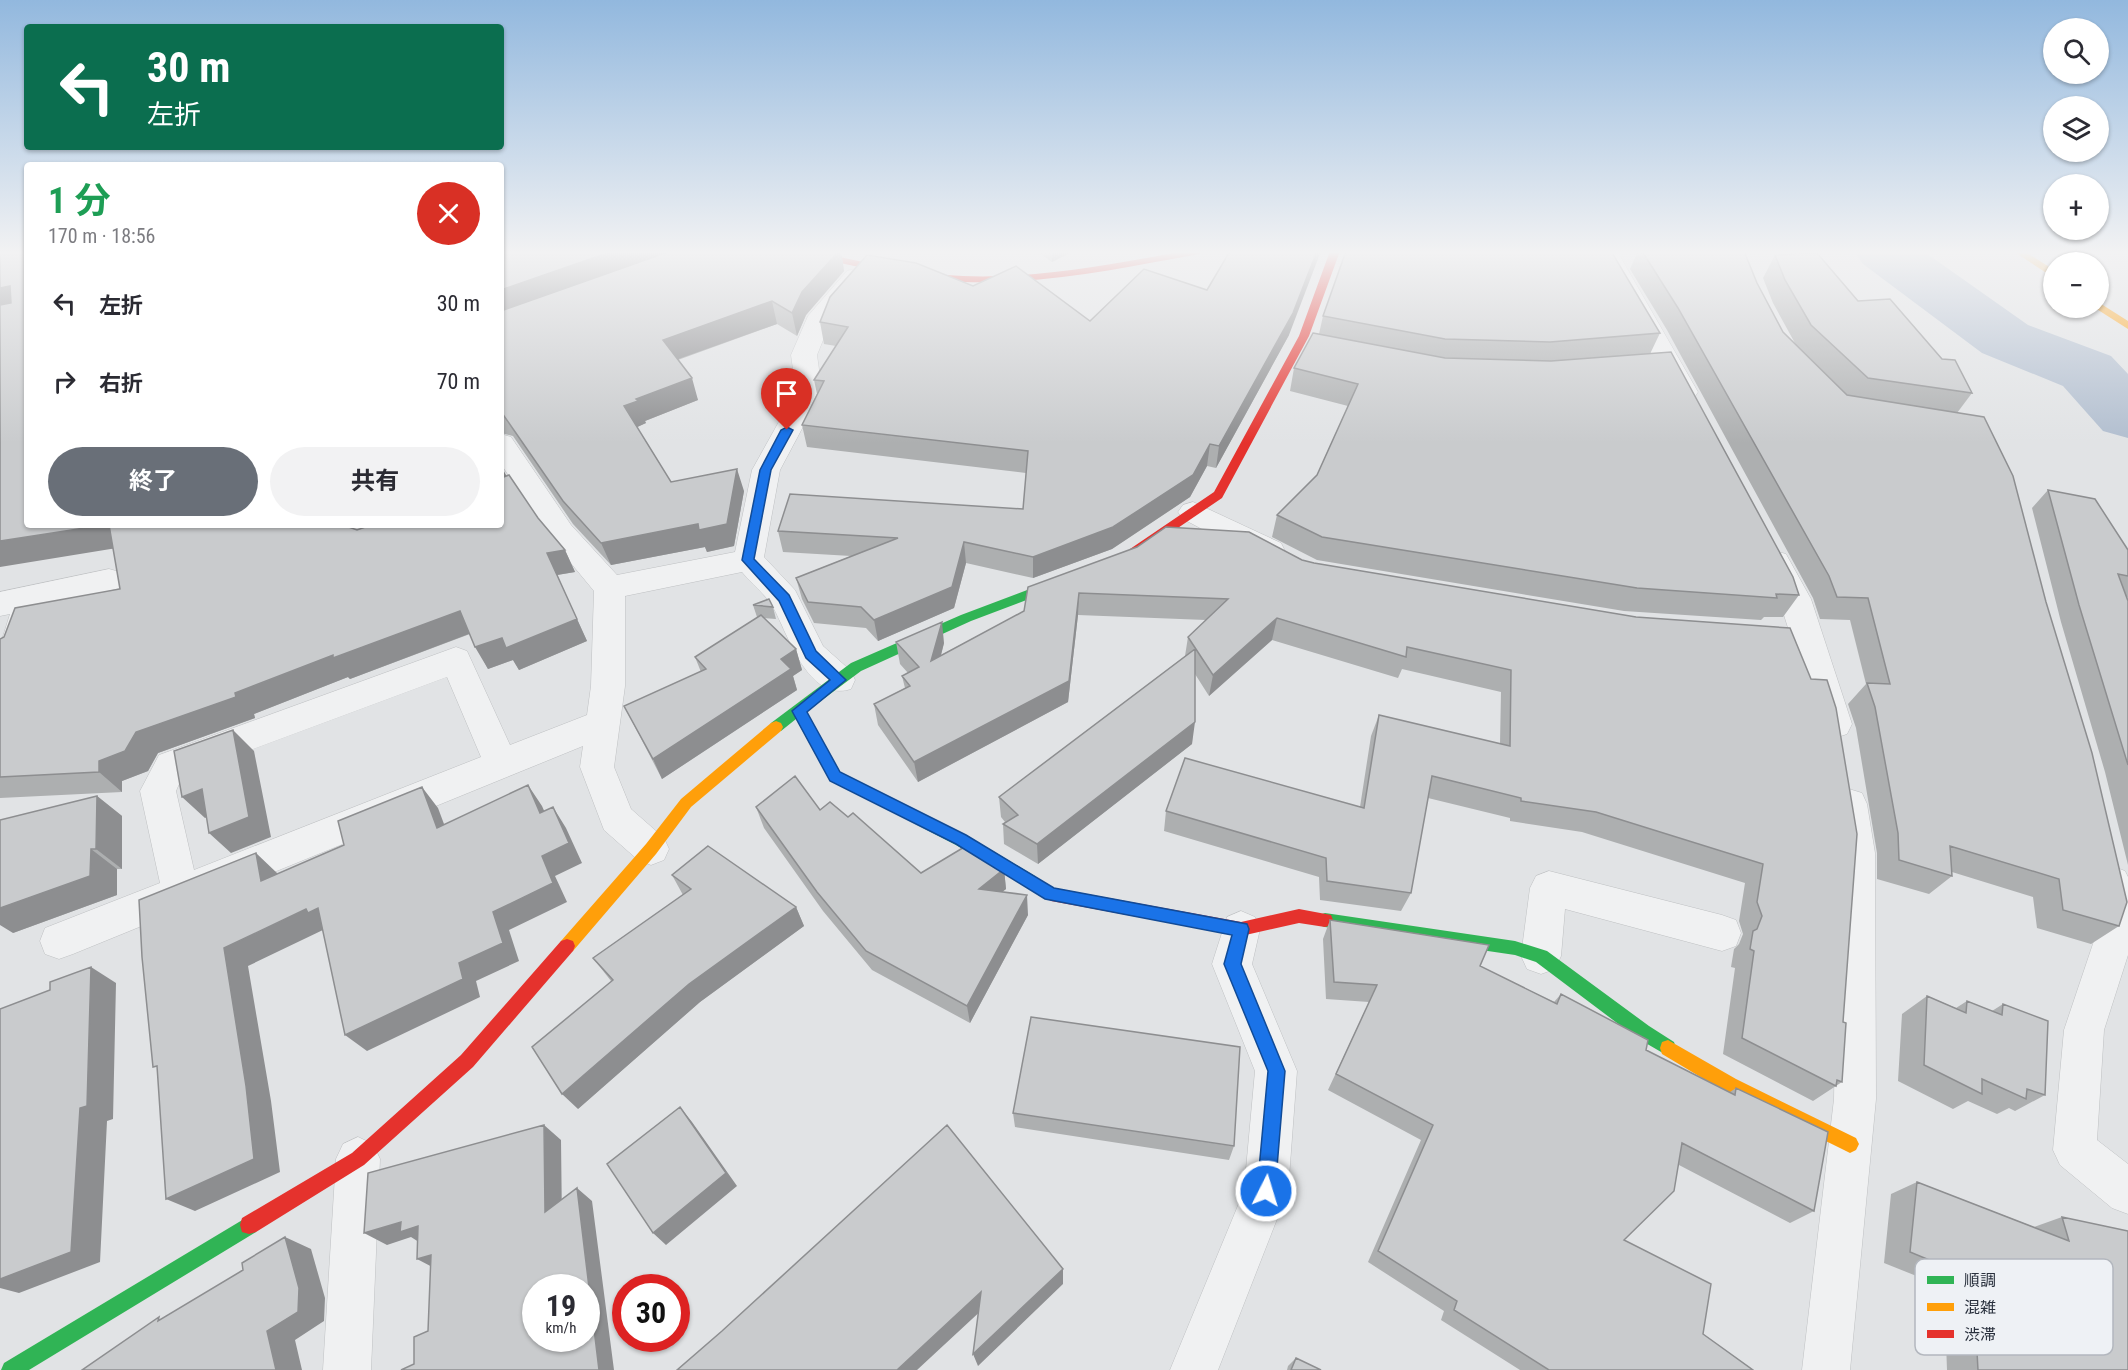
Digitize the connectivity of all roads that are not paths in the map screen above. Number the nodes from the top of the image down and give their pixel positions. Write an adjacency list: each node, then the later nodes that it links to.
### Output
1 (821, 315): 11 (street)
2 (1319, 315): 9 (main road)
3 (1635, 315): 6 (street)
4 (2112, 315): 5 (main road)
5 (2128, 326)
6 (1697, 415)
7 (504, 453): 8 (street)
8 (514, 487): 16 (street)
9 (1193, 512): 12 (main road); 13 (street)
10 (1762, 538): 20 (street)
11 (748, 560): 16 (street); 22 (street)
12 (1124, 560)
13 (1298, 566)
14 (1082, 575): 22 (main road)
15 (109, 580): 17 (street)
16 (610, 588): 24 (street)
17 (31, 598): 18 (street); 21 (street)
18 (0, 604)
19 (1773, 635): 20 (street)
20 (1808, 638): 33 (street)
21 (15, 649)
22 (839, 680): 23 (main road)
23 (799, 711): 26 (main road); 29 (main road)
24 (603, 723): 25 (street); 26 (street)
25 (501, 764): 28 (street); 28 (street)
26 (651, 849): 34 (main road)
27 (2105, 852): 35 (street)
28 (181, 892): 31 (street)
29 (1241, 929): 32 (main road); 38 (street)
30 (1722, 933): 32 (street)
31 (58, 941)
32 (1541, 956): 33 (main road)
33 (1851, 1144): 39 (street)
34 (358, 1159): 36 (main road); 37 (street)
35 (2128, 1192)
36 (11, 1370)
37 (347, 1370)
38 (1194, 1370)
39 (1826, 1370)

